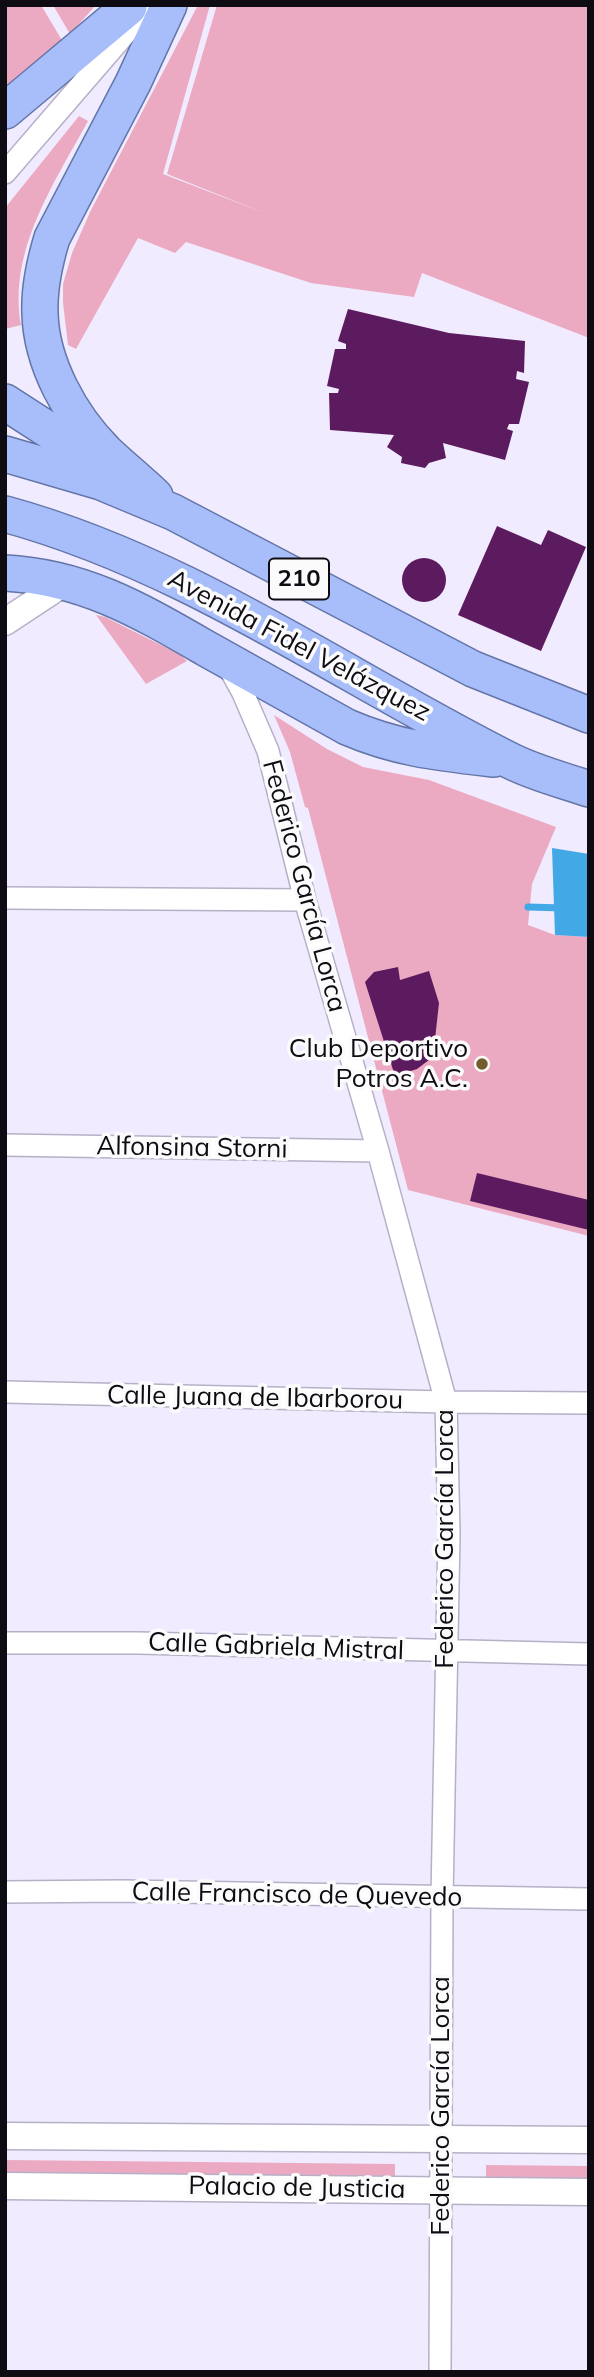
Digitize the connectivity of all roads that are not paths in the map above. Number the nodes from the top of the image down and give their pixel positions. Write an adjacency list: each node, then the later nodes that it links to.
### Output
1 (169, 5): 8 (highway)
2 (136, 6): 3 (highway); 4 (street)
3 (5, 111)
4 (5, 173)
5 (5, 402): 7 (highway)
6 (5, 454): 7 (highway, 210)
7 (101, 482): 8 (highway, 210)
8 (173, 512): 15 (highway, 210)
9 (5, 514): 16 (highway, Avenida Fidel Velázquez)
10 (5, 573): 11 (highway)
11 (54, 579): 12 (highway); 13 (street); 14 (highway)
12 (5, 593)
13 (5, 622)
14 (223, 657): 16 (highway); 19 (street, Federico García Lorca)
15 (589, 715)
16 (511, 761): 17 (highway, Avenida Fidel Velázquez)
17 (589, 789)
18 (5, 898): 19 (street)
19 (305, 900): 21 (street, Federico García Lorca)
20 (5, 1145): 21 (street, Alfonsina Storni)
21 (378, 1151): 23 (street, Federico García Lorca)
22 (5, 1392): 23 (street, Calle Juana de Ibarborou)
23 (446, 1402): 24 (street, Calle Juana de Ibarborou); 26 (street, Federico García Lorca)
24 (589, 1403)
25 (5, 1643): 26 (street, Calle Gabriela Mistral)
26 (447, 1652): 27 (street, Calle Gabriela Mistral); 29 (street, Federico García Lorca)
27 (589, 1654)
28 (5, 1892): 29 (street, Calle Francisco de Quevedo)
29 (442, 1898): 30 (street, Calle Francisco de Quevedo); 32 (street, Federico García Lorca)
30 (589, 1899)
31 (5, 2136): 32 (street, Palacio de Justicia)
32 (440, 2138): 33 (street, Palacio de Justicia); 35 (street, Federico García Lorca)
33 (589, 2140)
34 (5, 2186): 35 (street, Palacio de Justicia)
35 (441, 2189): 36 (street, Palacio de Justicia); 37 (street, Federico García Lorca)
36 (589, 2192)
37 (440, 2372)

